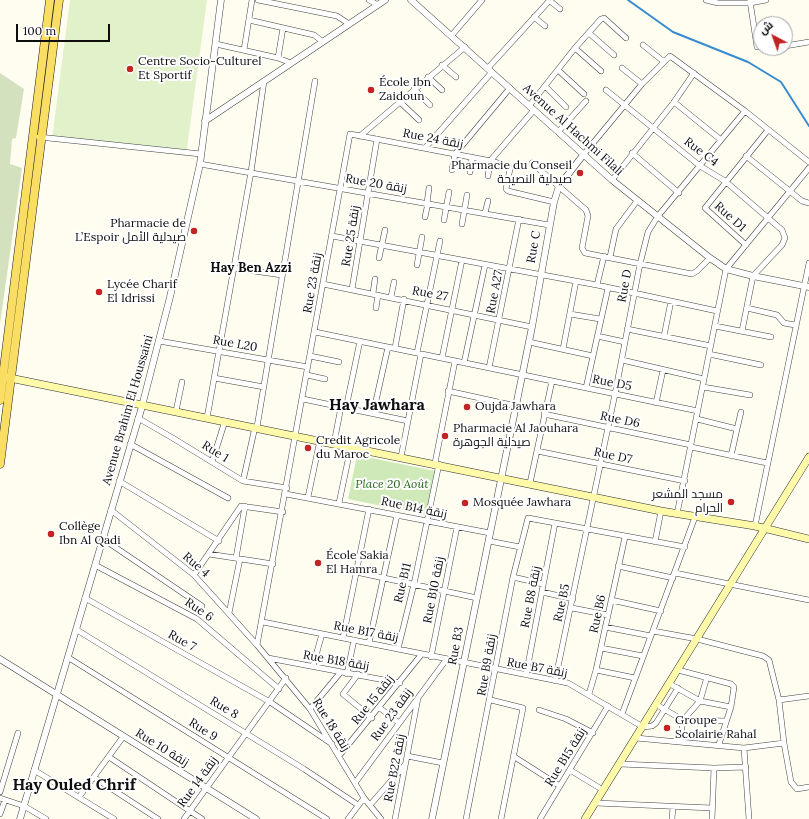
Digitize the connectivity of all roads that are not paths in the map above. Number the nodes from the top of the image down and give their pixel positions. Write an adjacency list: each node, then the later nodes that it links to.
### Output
1 (50, 0): 69 (main road)
2 (59, 0): 69 (main road)
3 (221, 0): 27 (street, Avenue Brahim El Houssaini)
4 (252, 0): 17 (street)
5 (258, 0): 19 (street)
6 (369, 0): 14 (street)
7 (386, 0): 14 (street)
8 (411, 0): 23 (street, Avenue Al Hachmi Filali)
9 (482, 0): 23 (street)
10 (549, 0): 15 (street); 16 (street)
11 (706, 0): 13 (street)
12 (766, 0): 13 (street)
13 (750, 1): 18 (street)
14 (378, 5): 19 (street)
15 (560, 9)
16 (534, 17): 20 (street); 39 (street)
17 (249, 20): 21 (street); 32 (street)
18 (753, 21)
19 (349, 24): 25 (street)
20 (545, 26)
21 (283, 28): 25 (street); 34 (street)
22 (589, 33): 24 (street); 31 (street); 33 (street)
23 (452, 35): 30 (street, Avenue Al Hachmi Filali)
24 (626, 38)
25 (323, 42): 36 (street)
26 (809, 42): 29 (street)
27 (216, 44): 32 (street); 63 (street, Avenue Brahim El Houssaini)
28 (643, 45): 35 (street)
29 (793, 45)
30 (465, 47): 37 (street); 39 (street, Avenue Al Hachmi Filali)
31 (575, 48): 40 (street); 41 (street)
32 (244, 50): 34 (street)
33 (614, 55)
34 (278, 58): 36 (street)
35 (665, 59): 42 (street); 47 (street, Rue C)
36 (291, 63): 46 (street)
37 (442, 65): 43 (street); 44 (street)
38 (622, 68): 47 (street)
39 (490, 70): 49 (street, Avenue Al Hachmi Filali); 72 (street)
40 (558, 70): 48 (street); 53 (street)
41 (600, 71)
42 (694, 73): 56 (street); 61 (street)
43 (428, 77): 50 (street); 51 (street)
44 (456, 77)
45 (315, 81): 90 (street)
46 (264, 82): 63 (street); 86 (street)
47 (642, 84): 58 (street, Rue C)
48 (545, 86): 59 (street); 60 (street)
49 (510, 88): 60 (street, Avenue Al Hachmi Filali); 75 (street)
50 (414, 89): 55 (street); 57 (street)
51 (442, 90)
52 (606, 90): 58 (street, Rue C4)
53 (584, 94)
54 (586, 101): 66 (street)
55 (400, 102): 62 (street); 68 (street)
56 (674, 102): 64 (street); 71 (street)
57 (430, 105)
58 (624, 106): 64 (street, Rue C4); 76 (street, Rue C)
59 (566, 107)
60 (532, 108): 66 (street, Avenue Al Hachmi Filali); 79 (street)
61 (746, 111): 65 (street); 71 (street, Rue D)
62 (419, 120)
63 (205, 121): 74 (street, Avenue Brahim El Houssaini)
64 (653, 127): 73 (street); 83 (street, Rue C4)
65 (768, 130): 77 (street, Rue D1); 80 (street)
66 (558, 132): 76 (street, Avenue Al Hachmi Filali)
67 (350, 134): 68 (street, Rue 24 زنقة); 93 (street, Rue 23 زنقة)
68 (360, 136): 70 (street, Rue 24 زنقة)
69 (38, 137): 74 (street); 195 (main road)
70 (377, 139): 72 (street, Rue 24 زنقة); 98 (street, Rue 25 زنقة)
71 (721, 140): 83 (street, Rue D)
72 (425, 148): 75 (street, Rue 24 زنقة)
73 (632, 153): 89 (street); 97 (street)
74 (201, 154): 82 (street, Avenue Brahim El Houssaini)
75 (455, 154): 78 (street, Rue 24 زنقة); 85 (street)
76 (584, 154): 89 (street, Avenue Al Hachmi Filali); 92 (street, Rue C)
77 (746, 156): 91 (street, Rue D1); 95 (street)
78 (472, 157): 79 (street, Rue 24 زنقة); 87 (street)
79 (490, 161): 88 (street); 102 (street, Rue 24 زنقة)
80 (809, 162)
81 (532, 163): 92 (street)
82 (200, 164): 86 (street, Rue 20 زنقة); 170 (street, Avenue Brahim El Houssaini)
83 (700, 166): 91 (street, Rue C4); 97 (street, Rue D)
84 (809, 168): 95 (street)
85 (452, 170)
86 (251, 172): 90 (street, Rue 20 زنقة); 133 (street)
87 (470, 172)
88 (488, 176)
89 (612, 180): 101 (street, Avenue Al Hachmi Filali)
90 (299, 181): 93 (street, Rue 20 زنقة); 136 (street)
91 (725, 182): 110 (street, Rue C4); 121 (street, Rue D1)
92 (559, 186): 102 (street, Rue C); 124 (street)
93 (340, 188): 98 (street, Rue 20 زنقة); 116 (street, Rue 23 زنقة)
94 (430, 188): 103 (street)
95 (790, 191): 104 (street); 110 (street)
96 (449, 192): 105 (street)
97 (679, 192): 109 (street, Rue D)
98 (368, 193): 103 (street, Rue 20 زنقة); 118 (street, Rue 25 زنقة)
99 (467, 195): 106 (street)
100 (488, 201): 107 (street)
101 (637, 201): 109 (street, Avenue Al Hachmi Filali); 125 (street)
102 (554, 202): 114 (street, Rue C)
103 (427, 203): 105 (street, Rue 20 زنقة); 108 (street)
104 (809, 203)
105 (447, 206): 106 (street, Rue 20 زنقة); 112 (street)
106 (465, 209): 107 (street, Rue 20 زنقة); 113 (street)
107 (485, 213): 111 (street, Rue 20 زنقة)
108 (426, 216)
109 (658, 216): 127 (street, Avenue Al Hachmi Filali); 130 (street, Rue D)
110 (768, 218): 121 (street); 138 (street, Rue C4)
111 (520, 219): 114 (street, Rue 20 زنقة); 134 (street, Rue A27)
112 (444, 220)
113 (462, 224)
114 (549, 225): 137 (street, Rue C)
115 (385, 230): 120 (street)
116 (332, 236): 118 (street); 142 (street, Rue 23 زنقة)
117 (422, 237): 122 (street)
118 (360, 241): 120 (street); 146 (street, Rue 25 زنقة)
119 (440, 241): 123 (street)
120 (382, 245): 122 (street); 126 (street)
121 (746, 245): 135 (street)
122 (419, 251): 123 (street); 131 (street)
123 (438, 255): 128 (street); 152 (street)
124 (604, 256): 125 (street); 143 (street)
125 (610, 257): 130 (street)
126 (379, 258)
127 (710, 258): 130 (street); 135 (street, Avenue Al Hachmi Filali)
128 (462, 260): 132 (street); 155 (street)
129 (809, 263): 144 (street)
130 (640, 264): 147 (street, Rue D)
131 (417, 265)
132 (485, 265): 134 (street); 157 (street, Rue A27)
133 (233, 268): 136 (street); 178 (street)
134 (509, 269): 137 (street); 159 (street, Rue A27)
135 (726, 269): 138 (street); 156 (street)
136 (282, 275): 184 (street)
137 (540, 276): 140 (street); 163 (street, Rue C)
138 (754, 276): 144 (street); 154 (street)
139 (375, 279): 148 (street)
140 (576, 281): 143 (street); 158 (street)
141 (394, 282): 149 (street)
142 (323, 284): 146 (street, Rue 27); 166 (street, Rue 23 زنقة)
143 (597, 285): 145 (street)
144 (807, 286): 161 (street)
145 (608, 288): 147 (street); 160 (street)
146 (352, 289): 148 (street, Rue 27)
147 (634, 293): 151 (street); 164 (street, Rue D)
148 (375, 294): 149 (street, Rue 27); 153 (street)
149 (391, 297): 150 (street, Rue 27)
150 (404, 299): 152 (street, Rue 27); 176 (street)
151 (671, 301): 156 (street); 168 (street)
152 (427, 304): 155 (street, Rue 27); 179 (street)
153 (376, 308)
154 (747, 308): 161 (street); 165 (street)
155 (452, 309): 157 (street, Rue 27); 183 (street)
156 (717, 311): 162 (street)
157 (475, 314): 159 (street, Rue 27); 188 (street, Rue A27)
158 (570, 314): 160 (street); 177 (street)
159 (499, 319): 163 (street, Rue 27); 191 (street, Rue A27)
160 (600, 319): 167 (street)
161 (795, 325): 242 (street)
162 (715, 326): 165 (street); 174 (street)
163 (532, 327): 172 (street, Rue C)
164 (627, 329): 168 (street); 173 (street, Rue D)
165 (742, 331): 169 (street)
166 (315, 332): 171 (street, Rue D5); 181 (street, Rue 23 زنقة)
167 (597, 336): 173 (street); 182 (street)
168 (664, 336): 174 (street)
169 (771, 337)
170 (159, 341): 178 (street, Rue L20); 210 (street, Avenue Brahim El Houssaini)
171 (360, 341): 175 (street, Rue D5); 213 (street)
172 (529, 342): 177 (street); 194 (street, Rue C)
173 (625, 342): 185 (street, Rue D)
174 (711, 346): 180 (street)
175 (388, 347): 176 (street, Rue D5); 217 (street)
176 (394, 348): 179 (street, Rue D5)
177 (563, 349): 182 (street)
178 (219, 351): 184 (street, Rue L20); 196 (street)
179 (419, 353): 183 (street, Rue D5); 222 (street)
180 (709, 354): 189 (street); 198 (street)
181 (310, 356): 187 (street); 190 (street, Rue 23 زنقة)
182 (593, 356): 203 (street)
183 (442, 358): 186 (street, Rue D5)
184 (268, 359): 190 (street, Rue L20); 201 (street)
185 (622, 360): 192 (street); 205 (street, Rue D)
186 (455, 361): 188 (street, Rue D5); 204 (street, Rue B11)
187 (339, 362)
188 (464, 363): 191 (street, Rue D5)
189 (761, 364)
190 (308, 367): 193 (street, Rue 23 زنقة)
191 (489, 368): 194 (street, Rue D5)
192 (663, 370): 198 (street); 209 (street)
193 (307, 375): 197 (street); 207 (street, Rue 23 زنقة)
194 (522, 375): 199 (street, Rue D5); 211 (street, Rue C)
195 (5, 378): 208 (main road); 210 (main road); 233 (main road)
196 (214, 378): 201 (street); 220 (street)
197 (325, 379)
198 (704, 379): 202 (street)
199 (552, 381): 203 (street, Rue D5); 218 (street)
200 (182, 382): 214 (street)
201 (264, 387): 224 (street)
202 (703, 387): 206 (street); 215 (street)
203 (586, 388): 205 (street, Rue D5)
204 (448, 392): 211 (street); 241 (street, Rue B11)
205 (615, 394): 209 (street, Rue D5); 225 (street, Rue D)
206 (750, 396)
207 (303, 399): 212 (street); 227 (street, Rue 23 زنقة)
208 (0, 400)
209 (656, 402): 215 (street, Rue D5)
210 (142, 404): 214 (main road); 219 (street, Avenue Brahim El Houssaini)
211 (516, 406): 243 (street, Rue C)
212 (340, 407): 213 (street); 229 (street)
213 (346, 408): 217 (street)
214 (176, 411): 220 (main road)
215 (698, 411): 221 (street)
216 (741, 412): 226 (street)
217 (373, 414): 222 (street)
218 (544, 414): 225 (street, Rue D6); 234 (street)
219 (138, 418): 230 (street, Avenue Brahim El Houssaini); 238 (street, Rue 1)
220 (207, 418): 223 (main road)
221 (697, 419): 226 (street); 232 (street)
222 (408, 420): 236 (street)
223 (225, 421): 224 (main road); 238 (street)
224 (256, 427): 227 (main road); 245 (street)
225 (608, 427): 232 (street, Rue D6); 239 (street, Rue D)
226 (735, 428): 235 (street)
227 (297, 435): 228 (main road); 248 (street, Rue 23 زنقة)
228 (320, 440): 229 (main road); 249 (street)
229 (334, 443): 231 (main road)
230 (130, 444): 244 (street, Avenue Brahim El Houssaini); 251 (street)
231 (350, 446): 236 (main road); 252 (street)
232 (691, 446): 235 (street, Rue D6); 246 (street)
233 (1, 450): 240 (main road)
234 (537, 451): 239 (street, Rue D7); 247 (street)
235 (731, 456): 242 (street, Rue D6)
236 (401, 457): 241 (main road)
237 (809, 457): 265 (main road)
238 (212, 462): 245 (street, Rue 1)
239 (601, 463): 246 (street, Rue D7); 250 (street, Rue D)
240 (0, 464)
241 (437, 464): 243 (main road); 261 (street, Rue B11)
242 (767, 464): 263 (street)
243 (502, 477): 247 (main road); 267 (street, Rue B3)
244 (119, 481): 255 (street, Avenue Brahim El Houssaini); 271 (street)
245 (243, 481): 248 (street, Rue 1)
246 (684, 481): 258 (street)
247 (530, 483): 250 (main road)
248 (286, 491): 249 (street, Rue B14 زنقة); 257 (street, Rue 23 زنقة)
249 (308, 497): 252 (street, Rue B14 زنقة)
250 (593, 497): 256 (main road); 266 (street, Rue B5)
251 (228, 498)
252 (339, 503): 254 (street, Rue B14 زنقة)
253 (243, 506): 257 (street); 271 (street); 277 (street)
254 (369, 509): 259 (street, Rue B14 زنقة); 281 (street)
255 (111, 510): 270 (street, Avenue Brahim El Houssaini); 282 (street, Rue 4)
256 (661, 511): 258 (main road); 273 (street)
257 (283, 512): 278 (street, Rue 23 زنقة)
258 (677, 514): 260 (main road)
259 (397, 515): 261 (street, Rue B14 زنقة); 284 (street)
260 (695, 517): 263 (main road); 275 (street)
261 (426, 521): 264 (street, Rue B14 زنقة); 286 (street, Rue B11)
262 (555, 523): 266 (street); 274 (street, Rue B9 زنقة); 287 (street, Rue B8 زنقة)
263 (756, 526): 265 (main road)
264 (457, 527): 267 (street, Rue B14 زنقة); 289 (street, Rue B10 زنقة)
265 (765, 528): 269 (main road); 288 (main road)
266 (587, 529): 268 (street); 293 (street, Rue B5)
267 (490, 533): 272 (street, Rue B3)
268 (625, 537): 273 (street); 280 (street, Rue B6)
269 (808, 537)
270 (103, 539): 279 (street, Avenue Brahim El Houssaini); 296 (street)
271 (219, 540): 276 (street)
272 (489, 541): 274 (street); 292 (street, Rue B3)
273 (655, 542): 275 (street)
274 (520, 547): 285 (street, Rue B9 زنقة)
275 (685, 547): 283 (street)
276 (209, 554): 277 (street); 282 (street)
277 (238, 558): 278 (street); 299 (street)
278 (273, 564): 301 (street, Rue 23 زنقة)
279 (95, 565): 291 (street, Avenue Brahim El Houssaini); 336 (street, Rue 6)
280 (618, 566): 283 (street); 294 (street, Rue B6)
281 (356, 572): 284 (street); 306 (street)
282 (194, 575): 299 (street, Rue 4)
283 (674, 575): 288 (street); 298 (street)
284 (384, 577): 286 (street); 309 (street)
285 (513, 577): 287 (street); 322 (street, Rue B9 زنقة)
286 (414, 584): 289 (street); 312 (street, Rue B11)
287 (544, 584): 290 (street, Rue B8 زنقة)
288 (731, 584): 295 (street); 307 (main road)
289 (444, 590): 292 (street); 315 (street, Rue B10 زنقة)
290 (542, 592): 293 (street); 328 (street, Rue B8 زنقة)
291 (85, 598): 303 (street, Avenue Brahim El Houssaini); 344 (street, Rue 7)
292 (477, 598): 320 (street, Rue B3)
293 (573, 599): 297 (street, Rue B5)
294 (611, 600): 298 (street); 300 (street, Rue B6)
295 (809, 600)
296 (202, 606)
297 (572, 608): 300 (street); 332 (street, Rue B5)
298 (660, 611): 304 (street)
299 (229, 613): 310 (street, Rue 4)
300 (608, 615): 302 (street, Rue B6)
301 (263, 622): 305 (street, Rue B17 زنقة); 310 (street, Rue 23 زنقة)
302 (605, 627): 304 (street); 311 (street, Rue B6)
303 (77, 630): 316 (street, Avenue Brahim El Houssaini); 359 (street, Rue 8)
304 (652, 633): 307 (street); 314 (street)
305 (322, 634): 306 (street, Rue B17 زنقة); 321 (street)
306 (343, 638): 308 (street, Rue B17 زنقة)
307 (697, 639): 324 (main road); 342 (street)
308 (354, 640): 309 (street, Rue B17 زنقة); 326 (street)
309 (369, 643): 312 (street, Rue B17 زنقة)
310 (258, 645): 317 (street, Rue 18 زنقة)
311 (601, 648): 314 (street); 323 (street, Rue B6)
312 (398, 649): 313 (street, Rue B17 زنقة)
313 (421, 655): 315 (street, Rue B17 زنقة); 333 (street, Rue 15 زنقة)
314 (644, 656): 331 (street)
315 (431, 657): 319 (street, Rue B17 زنقة)
316 (69, 658): 338 (street, Avenue Brahim El Houssaini); 372 (street, Rue 9)
317 (268, 658): 321 (street, Rue B18 زنقة); 330 (street, Rue 18 زنقة)
318 (0, 659): 338 (street, Rue 10 زنقة)
319 (446, 660): 320 (street, Rue B17 زنقة); 340 (street, Rue 23 زنقة)
320 (464, 663): 322 (street, Rue B7 زنقة); 373 (street, Rue B3)
321 (313, 666): 325 (street, Rue B18 زنقة)
322 (496, 670): 328 (street, Rue B7 زنقة); 341 (street, Rue B9 زنقة)
323 (596, 670): 331 (street); 337 (street, Rue B6)
324 (678, 670): 329 (street); 334 (main road)
325 (340, 673): 326 (street, Rue B18 زنقة); 349 (street)
326 (347, 674): 327 (street, Rue B18 زنقة)
327 (358, 674): 333 (street, Rue B18 زنقة); 353 (street)
328 (526, 675): 332 (street, Rue B7 زنقة)
329 (706, 677): 343 (street); 347 (street)
330 (286, 678): 336 (street, Rue 14 زنقة); 349 (street, Rue 18 زنقة)
331 (635, 678): 352 (street)
332 (555, 681): 337 (street, Rue B7 زنقة)
333 (400, 683): 348 (street, Rue 15 زنقة)
334 (670, 684): 335 (street); 345 (main road)
335 (678, 688): 343 (street); 350 (street)
336 (279, 689): 344 (street, Rue 14 زنقة)
337 (589, 694): 346 (street, Rue B7 زنقة)
338 (58, 695): 361 (street, Rue 10 زنقة); 378 (street, Avenue Brahim El Houssaini)
339 (809, 696): 342 (street)
340 (418, 697): 356 (street, Rue 23 زنقة); 369 (street, Rue B22 زنقة)
341 (491, 700): 370 (street); 410 (street, Rue B9 زنقة)
342 (779, 700): 364 (street)
343 (700, 701): 347 (street); 354 (street)
344 (270, 702): 359 (street, Rue 14 زنقة); 365 (street, Rue 7)
345 (657, 705): 350 (street); 357 (main road)
346 (608, 706): 352 (street, Rue B7 زنقة); 360 (street, Rue B15 زنقة)
347 (731, 707): 355 (street)
348 (380, 708): 353 (street, Rue 15 زنقة); 356 (street)
349 (310, 709): 365 (street, Rue 18 زنقة)
350 (665, 709): 354 (street); 357 (street)
351 (539, 710): 360 (street)
352 (622, 714): 357 (street, Rue B7 زنقة)
353 (372, 718): 368 (street, Rue 15 زنقة)
354 (683, 720): 355 (street); 363 (street)
355 (726, 721): 366 (street)
356 (398, 723): 381 (street, Rue 23 زنقة)
357 (644, 727): 362 (main road)
358 (18, 733): 386 (street)
359 (246, 733): 372 (street, Rue 14 زنقة); 391 (street, Rue 8)
360 (593, 733): 379 (street, Rue B15 زنقة)
361 (123, 737): 371 (street); 384 (street, Rue 10 زنقة)
362 (636, 738): 363 (street); 375 (main road)
363 (680, 742): 366 (street)
364 (784, 743): 367 (street); 383 (street)
365 (332, 744): 368 (street, Rue 18 زنقة)
366 (719, 744): 367 (street)
367 (744, 748): 376 (street)
368 (339, 756): 381 (street, Rue 18 زنقة)
369 (408, 756): 373 (street); 374 (street, Rue B22 زنقة)
370 (513, 756): 382 (street); 411 (street)
371 (109, 757): 380 (street); 396 (street)
372 (228, 757): 384 (street, Rue 14 زنقة); 405 (street, Rue 9)
373 (443, 763): 409 (street, Rue B3)
374 (406, 764): 392 (street); 408 (street, Rue B22 زنقة)
375 (620, 764): 377 (street); 385 (main road)
376 (746, 767): 377 (street); 416 (street)
377 (714, 768): 395 (street)
378 (34, 770): 387 (street); 393 (street, Avenue Brahim El Houssaini)
379 (570, 770): 382 (street, Rue B15 زنقة); 385 (street)
380 (95, 778): 387 (street); 401 (street)
381 (355, 783): 388 (street, Rue 18 زنقة)
382 (560, 786): 412 (street, Rue B15 زنقة)
383 (809, 787)
384 (206, 788): 396 (street, Rue 14 زنقة); 404 (street, Rue 10 زنقة)
385 (604, 790): 390 (main road)
386 (0, 792)
387 (80, 797): 400 (street)
388 (364, 798): 391 (street); 392 (street, Rue 18 زنقة)
389 (3, 799): 393 (street); 397 (street)
390 (596, 802): 394 (street); 413 (main road)
391 (358, 805): 406 (street)
392 (370, 805): 407 (street, Rue 18 زنقة)
393 (24, 806): 398 (street, Avenue Brahim El Houssaini); 399 (street)
394 (673, 807): 395 (street); 414 (street)
395 (712, 808): 415 (street)
396 (189, 811): 402 (street, Rue 14 زنقة); 403 (street)
397 (0, 814)
398 (20, 819)
399 (46, 819)
400 (114, 819)
401 (158, 819)
402 (184, 819)
403 (202, 819)
404 (256, 819)
405 (327, 819)
406 (348, 819)
407 (381, 819)
408 (395, 819)
409 (432, 819)
410 (466, 819)
411 (501, 819)
412 (540, 819)
413 (586, 819)
414 (672, 819)
415 (712, 819)
416 (749, 819)

